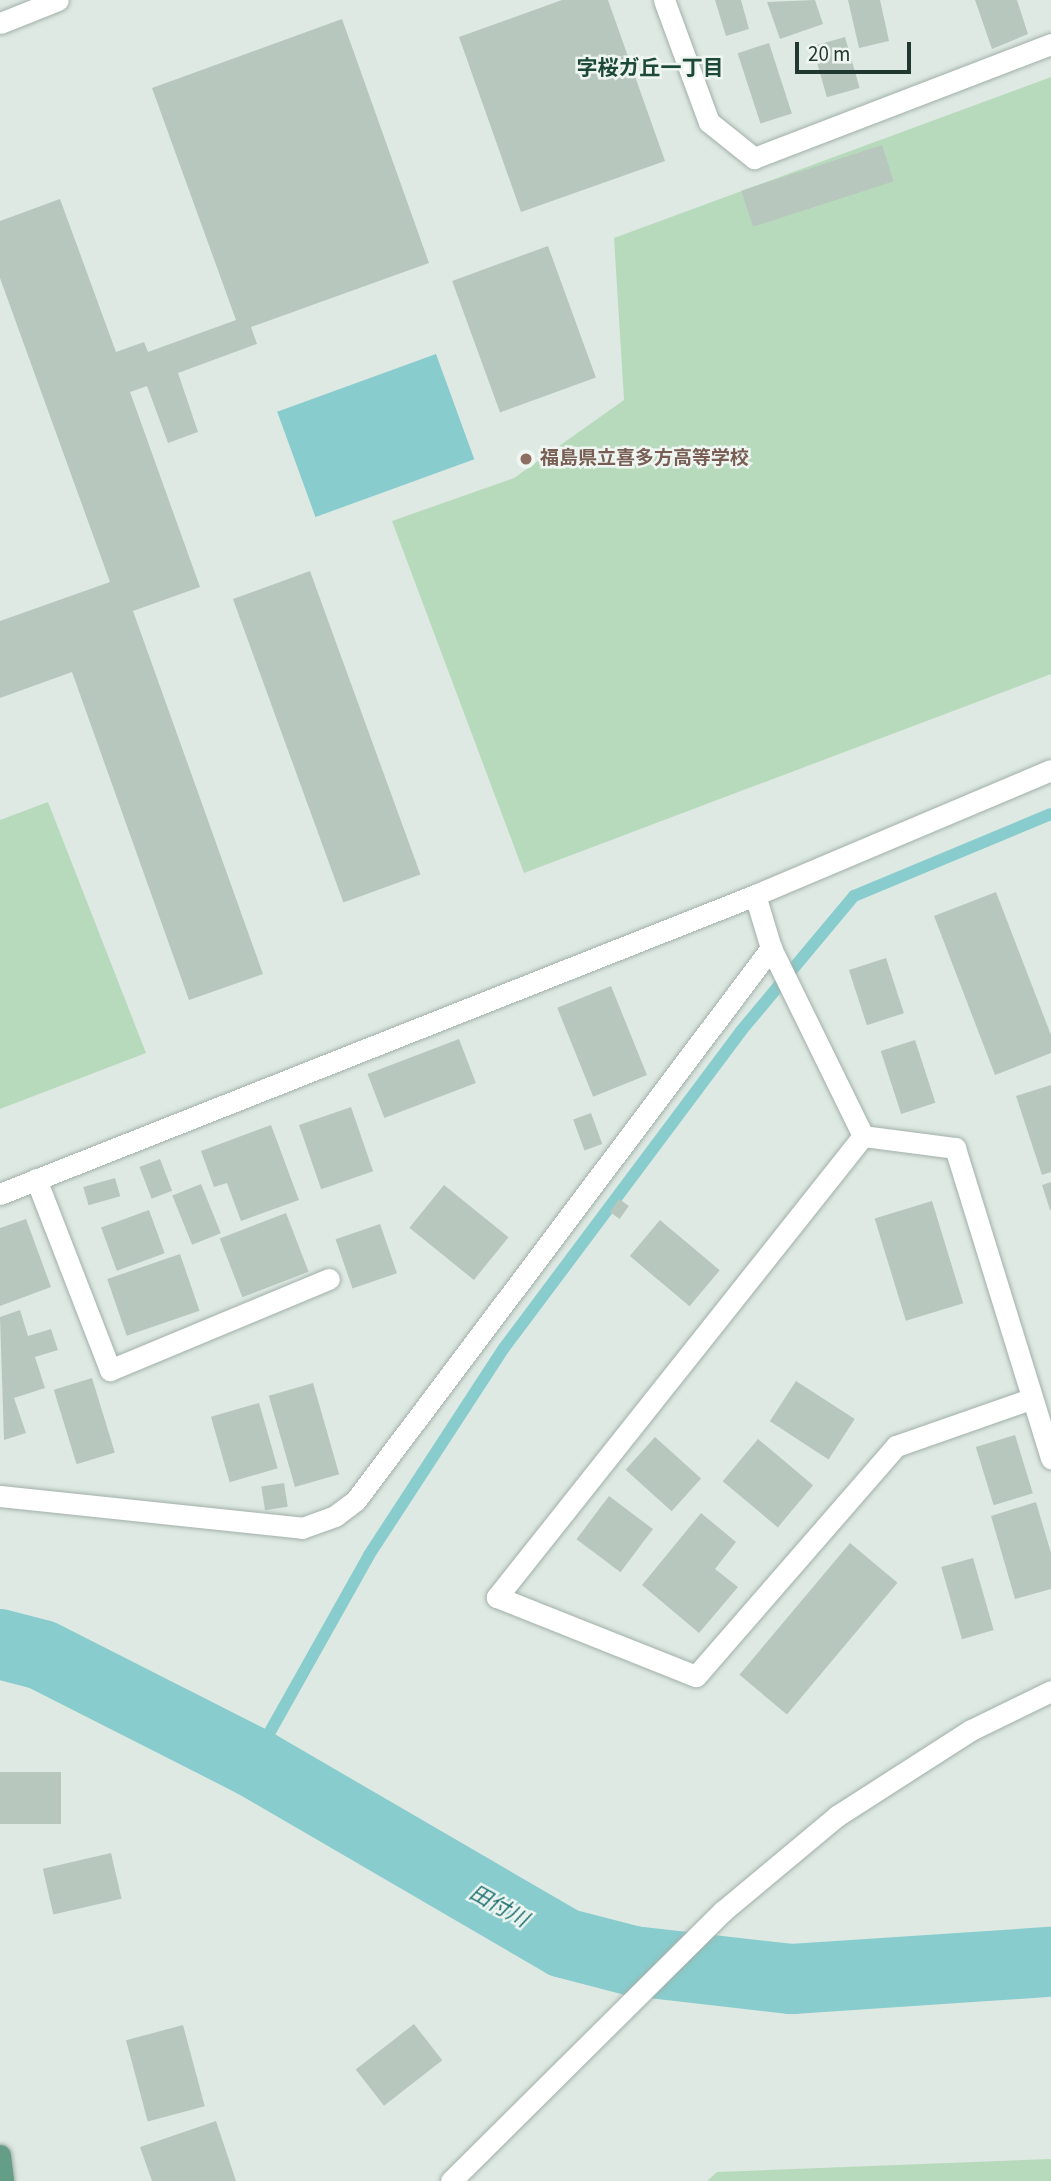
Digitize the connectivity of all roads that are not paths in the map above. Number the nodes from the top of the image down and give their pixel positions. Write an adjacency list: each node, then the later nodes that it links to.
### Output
1 (58, 0): 3 (street)
2 (664, 0): 4 (street)
3 (0, 23)
4 (1051, 44)
5 (1051, 770): 6 (street)
6 (755, 895): 7 (street); 9 (street)
7 (771, 948): 8 (street); 14 (street)
8 (863, 1136): 12 (street); 12 (street)
9 (36, 1179): 10 (street); 11 (street)
10 (0, 1194)
11 (329, 1279)
12 (1030, 1399): 13 (street)
13 (1051, 1458)
14 (0, 1496)
15 (1051, 1691): 18 (street)
16 (0, 2155): 17 (main road)
17 (3, 2181)
18 (451, 2181)

